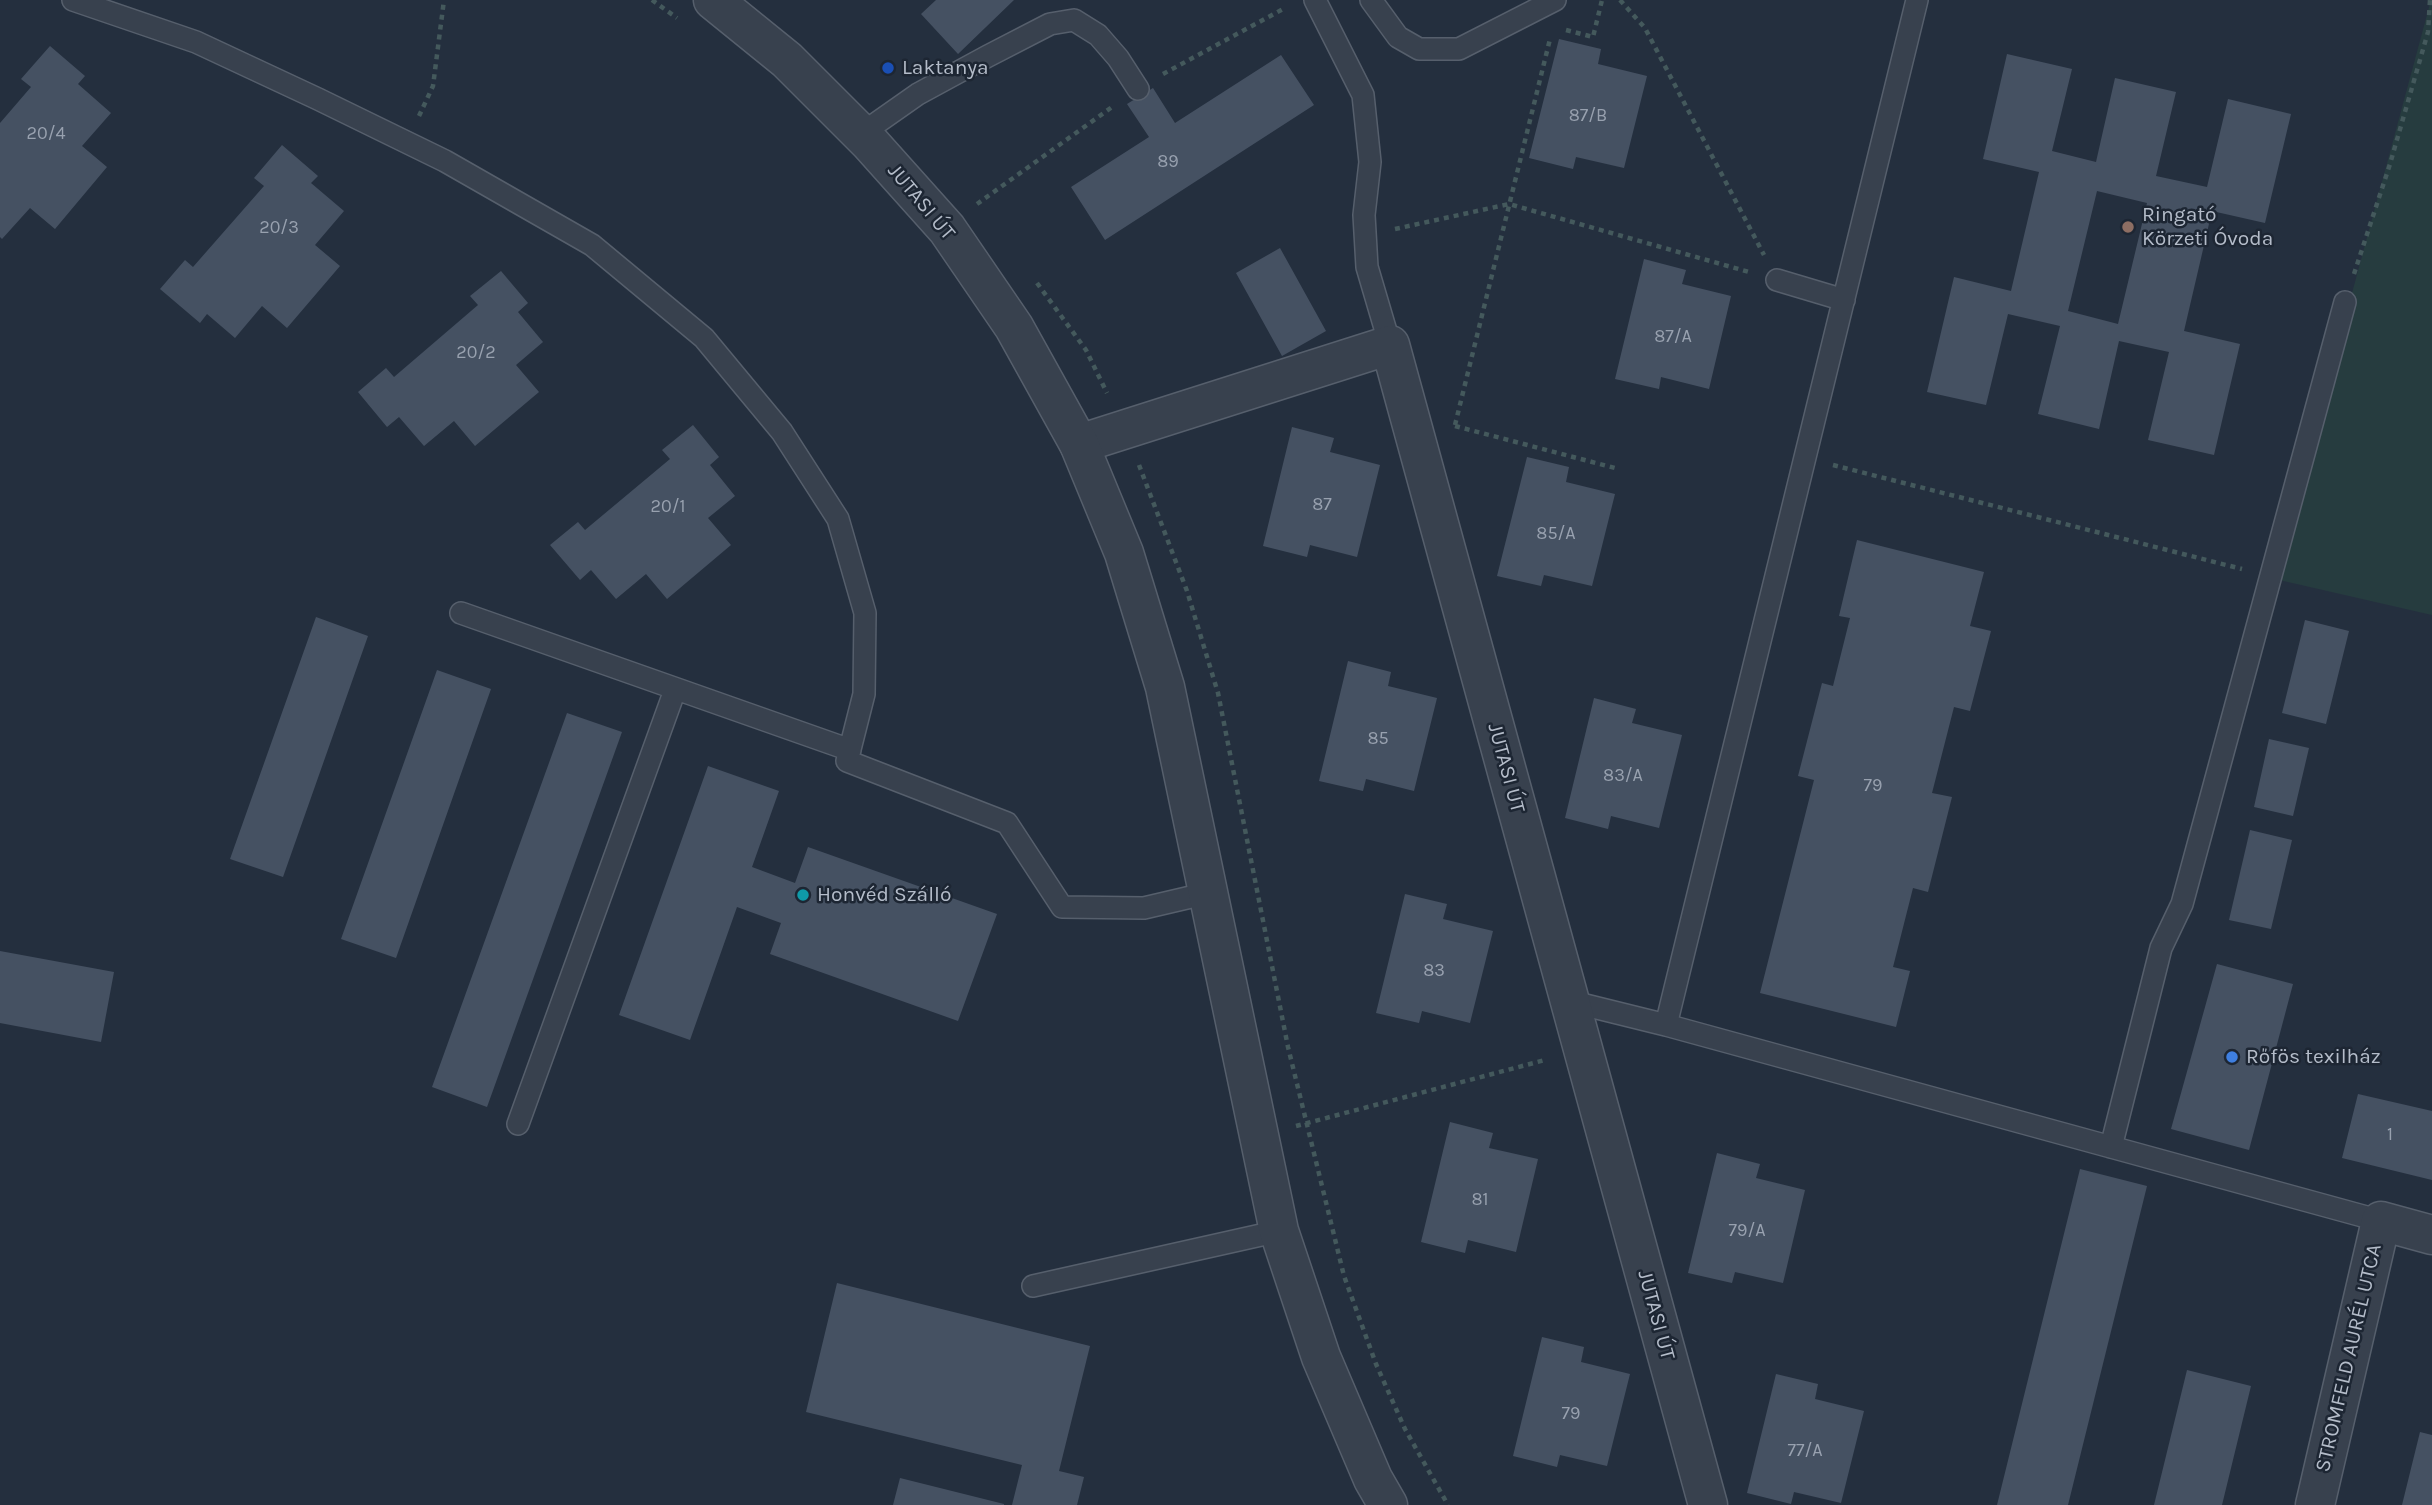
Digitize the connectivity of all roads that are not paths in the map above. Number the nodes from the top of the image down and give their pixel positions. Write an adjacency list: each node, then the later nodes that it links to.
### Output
1 (73, 0): 16 (lane)
2 (713, 0): 8 (street, JUTASI ÚT)
3 (1315, 0): 12 (lane)
4 (1371, 0): 5 (lane)
5 (1555, 0)
6 (1917, 0): 10 (lane)
7 (1138, 89): 8 (lane)
8 (861, 134): 13 (street, JUTASI ÚT)
9 (1777, 280): 10 (lane)
10 (1844, 300): 19 (lane)
11 (2345, 302): 21 (lane)
12 (1390, 345): 13 (street); 18 (street, JUTASI ÚT)
13 (1079, 444): 17 (street, JUTASI ÚT)
14 (461, 613): 15 (lane)
15 (675, 690): 16 (lane); 20 (lane)
16 (850, 750): 17 (lane)
17 (1208, 892): 23 (street, JUTASI ÚT)
18 (1569, 1002): 19 (lane); 27 (street, JUTASI ÚT)
19 (1667, 1025): 21 (lane)
20 (518, 1124)
21 (2111, 1147): 22 (lane)
22 (2381, 1221): 24 (street, STROMFELD AURÉL UTCA); 28 (street, STROMFELD AURÉL UTCA)
23 (1279, 1231): 25 (lane); 26 (street, JUTASI ÚT)
24 (2432, 1235)
25 (1033, 1286)
26 (1388, 1505)
27 (1708, 1505)
28 (2315, 1505)

